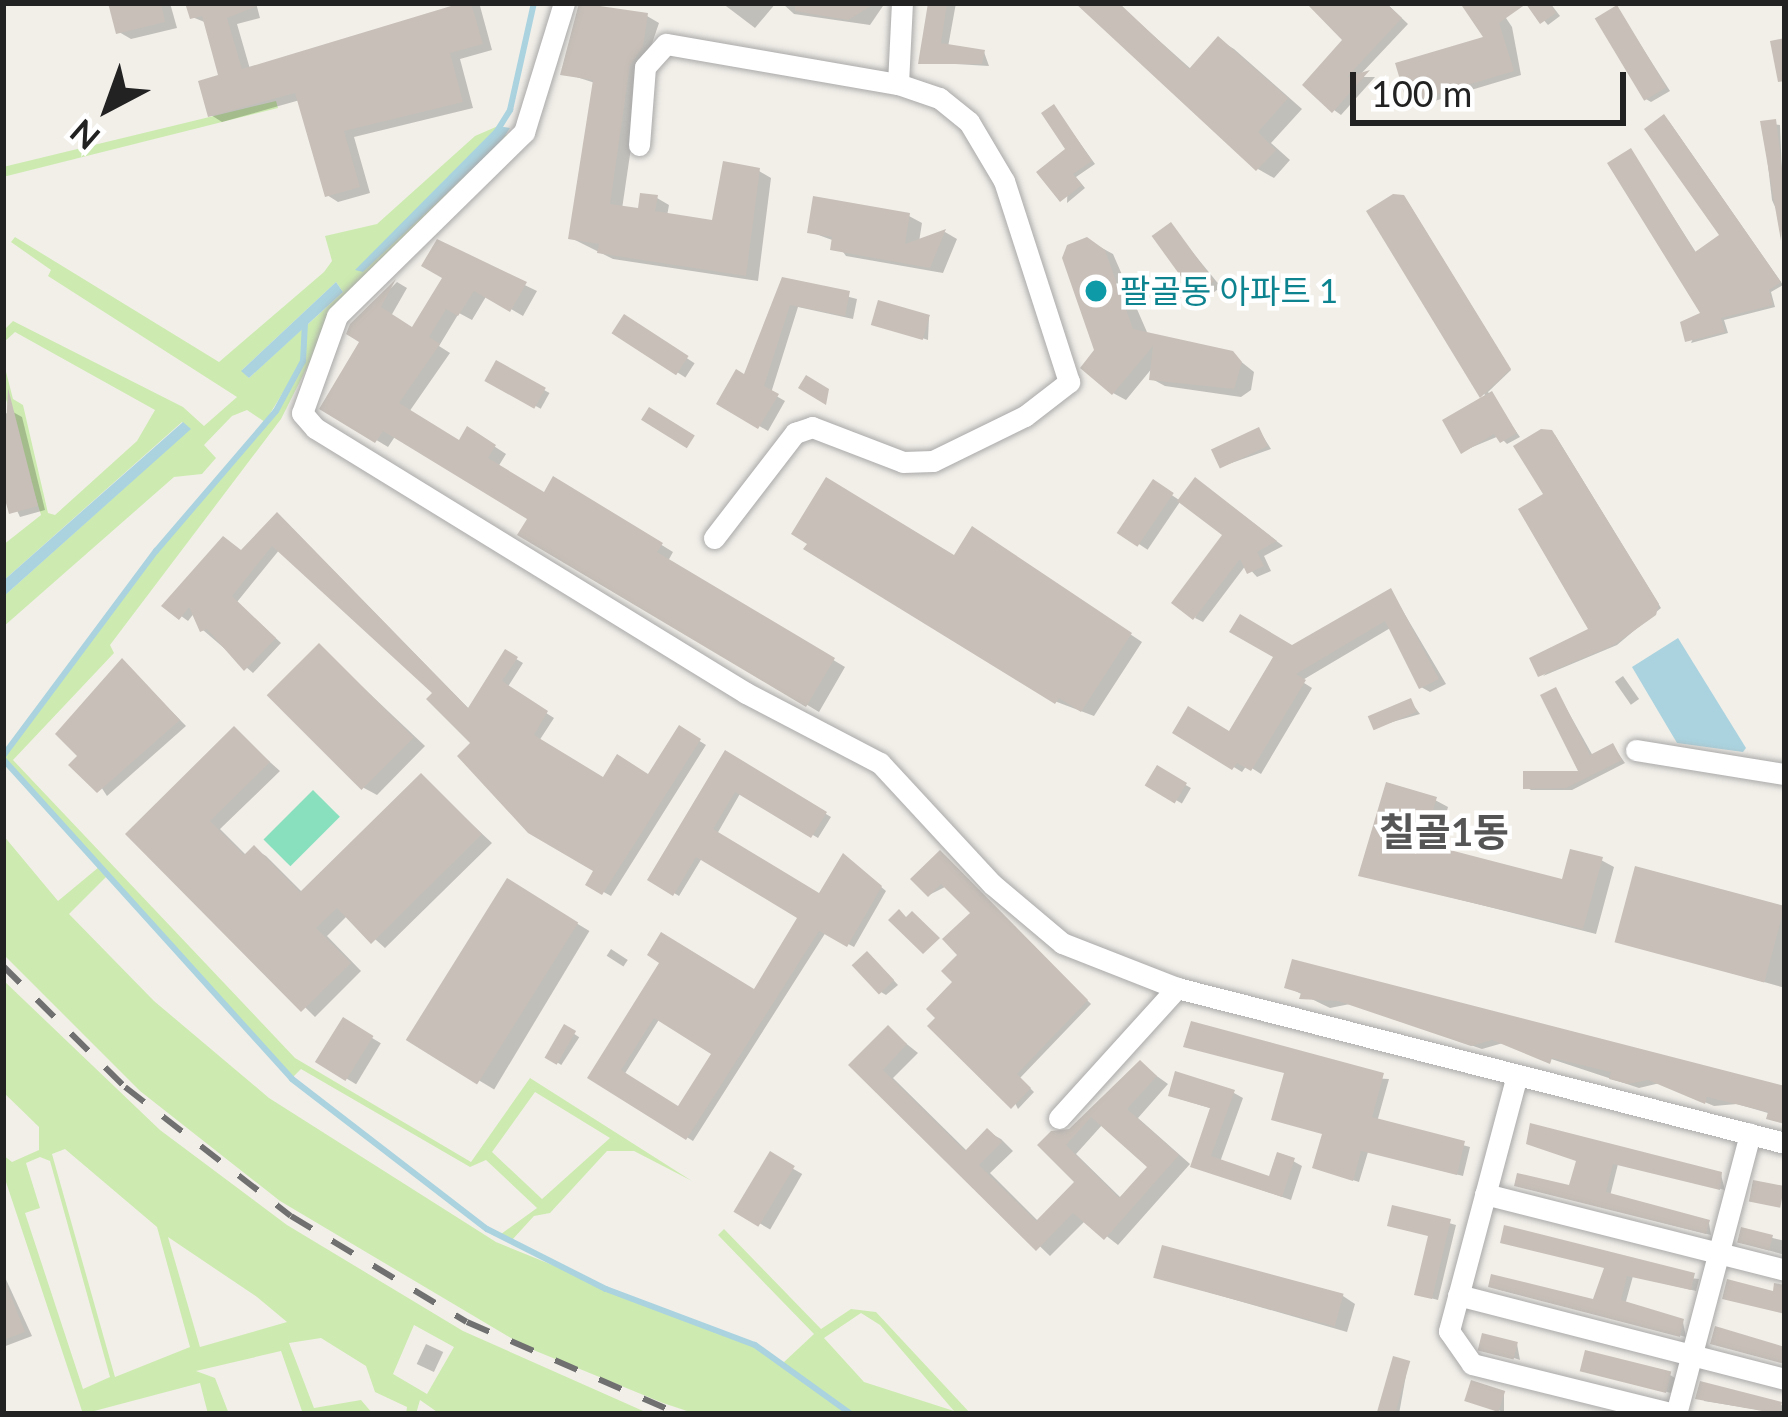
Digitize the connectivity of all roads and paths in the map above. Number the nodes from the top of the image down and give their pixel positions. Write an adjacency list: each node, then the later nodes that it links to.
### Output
1 (564, 3): 8 (street)
2 (902, 3): 3 (street)
3 (898, 85): 4 (street); 5 (street)
4 (639, 145)
5 (714, 538)
6 (1636, 750): 7 (street)
7 (1785, 774)
8 (1177, 988): 9 (street); 10 (street)
9 (1517, 1075): 11 (street); 13 (street)
10 (1059, 1118)
11 (1750, 1134): 12 (street); 14 (street)
12 (1785, 1143)
13 (1485, 1194): 14 (street); 16 (street)
14 (1718, 1252): 15 (street); 17 (street)
15 (1785, 1270)
16 (1458, 1295): 17 (street); 19 (street)
17 (1692, 1354): 18 (street); 19 (street)
18 (1785, 1379)
19 (1675, 1414)

